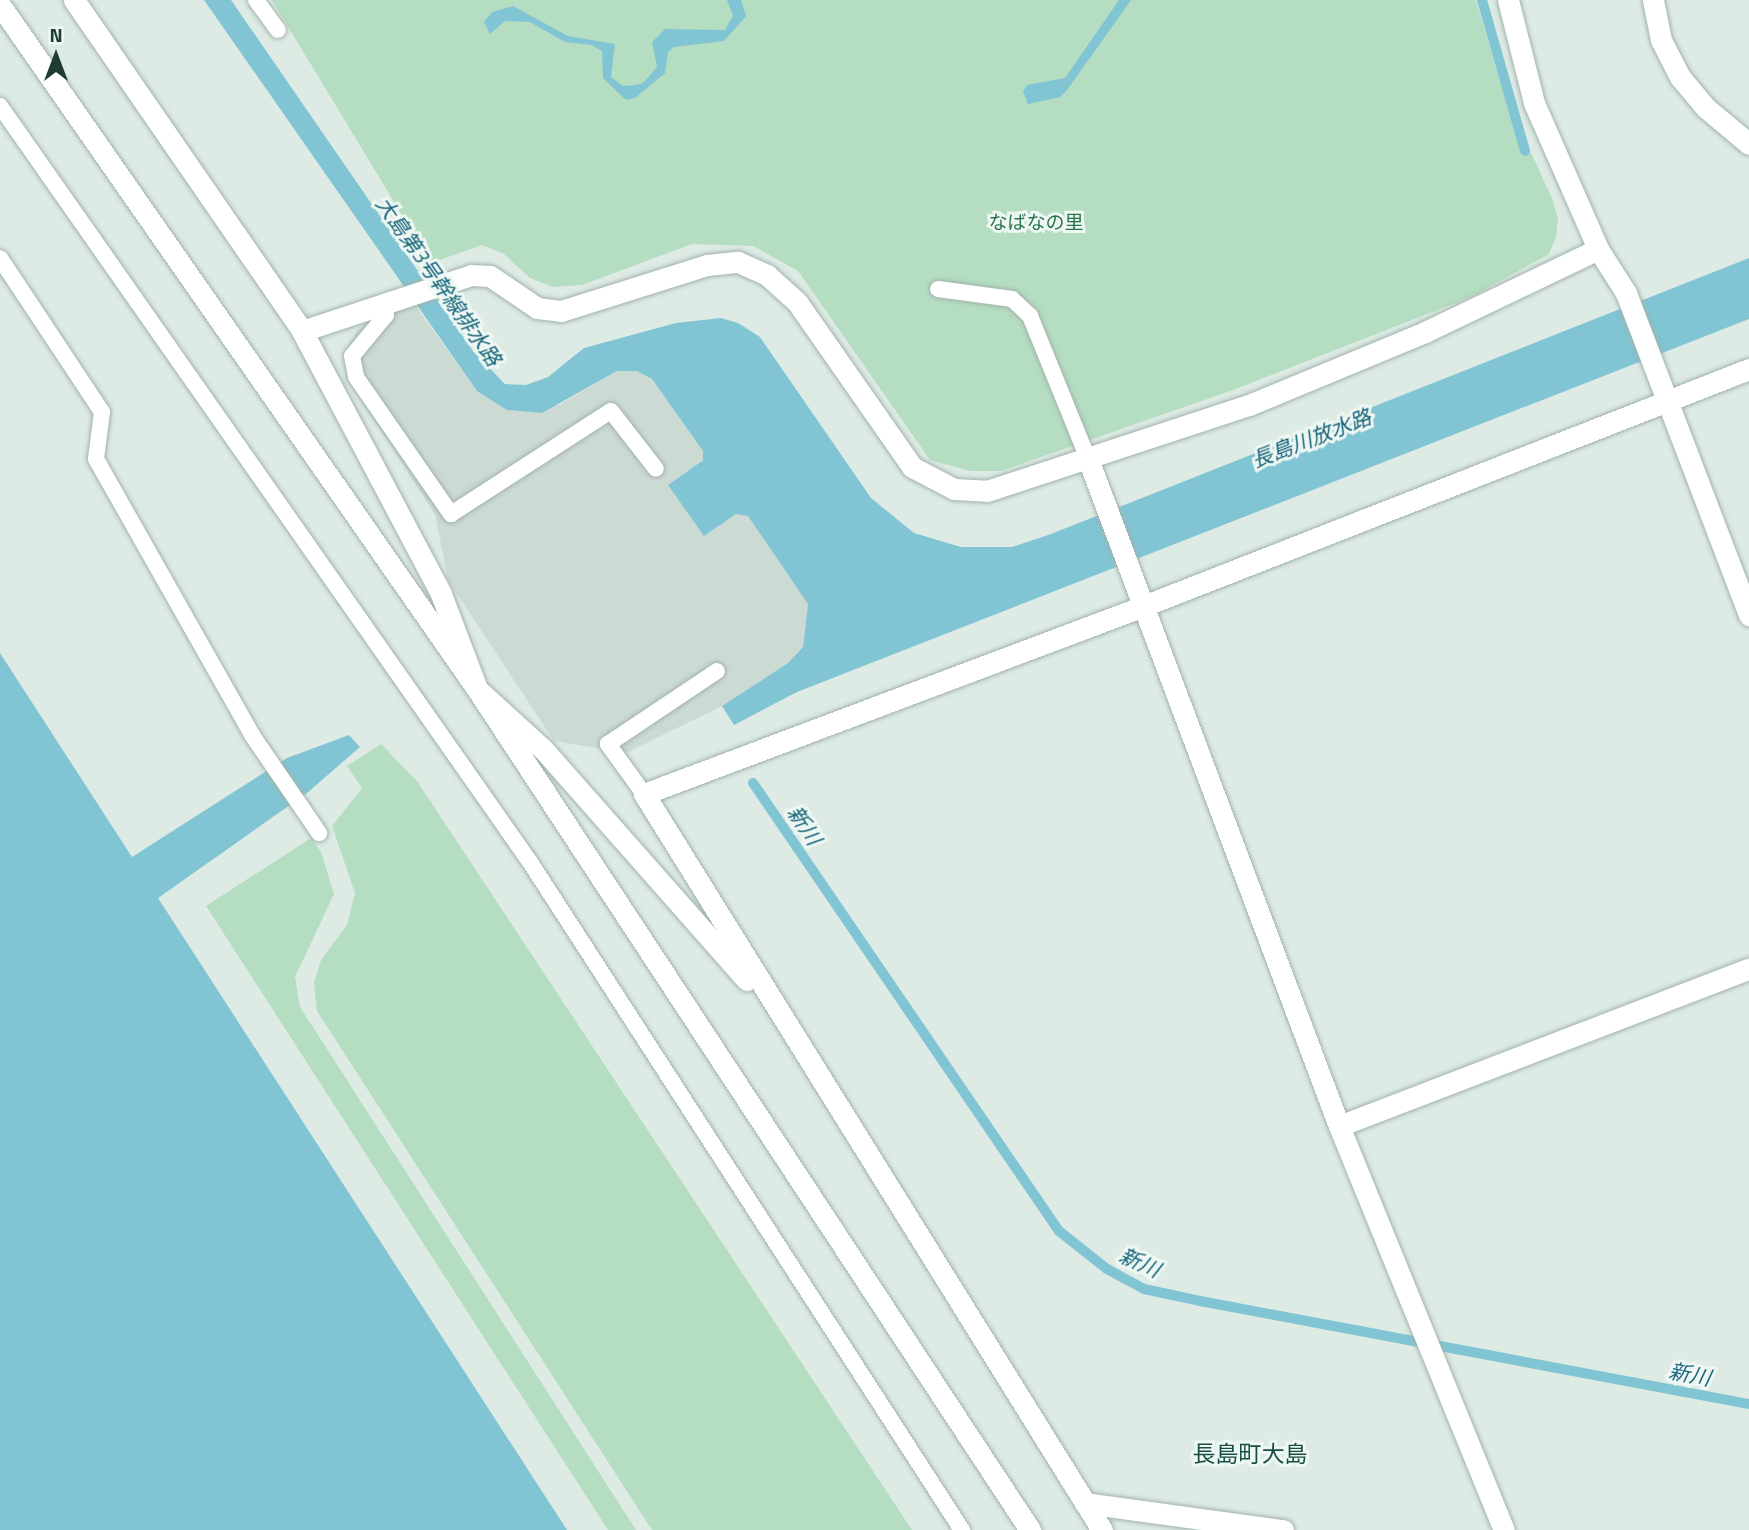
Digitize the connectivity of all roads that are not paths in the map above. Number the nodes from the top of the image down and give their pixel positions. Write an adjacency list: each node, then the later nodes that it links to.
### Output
1 (74, 0): 13 (street)
2 (256, 0): 6 (lane)
3 (1508, 0): 9 (street)
4 (1653, 0): 8 (street)
5 (0, 5): 21 (street)
6 (278, 30)
7 (0, 106): 28 (lane)
8 (1749, 144)
9 (1598, 250): 15 (street); 16 (street)
10 (0, 258): 23 (lane)
11 (938, 289): 16 (lane)
12 (386, 302): 13 (street); 16 (street); 17 (lane)
13 (302, 331): 21 (street)
14 (1749, 369): 15 (street)
15 (1668, 401): 18 (street); 19 (street)
16 (1088, 459): 18 (street)
17 (656, 468)
18 (1141, 607): 22 (street); 26 (street)
19 (1749, 615)
20 (717, 671): 22 (lane)
21 (477, 689): 25 (street); 29 (street)
22 (644, 794): 25 (street)
23 (319, 833)
24 (1749, 969): 26 (street)
25 (788, 1025): 27 (street)
26 (1339, 1126): 32 (street)
27 (1085, 1503): 30 (street); 31 (street)
28 (962, 1530)
29 (1031, 1530)
30 (1102, 1530)
31 (1283, 1530)
32 (1504, 1530)

